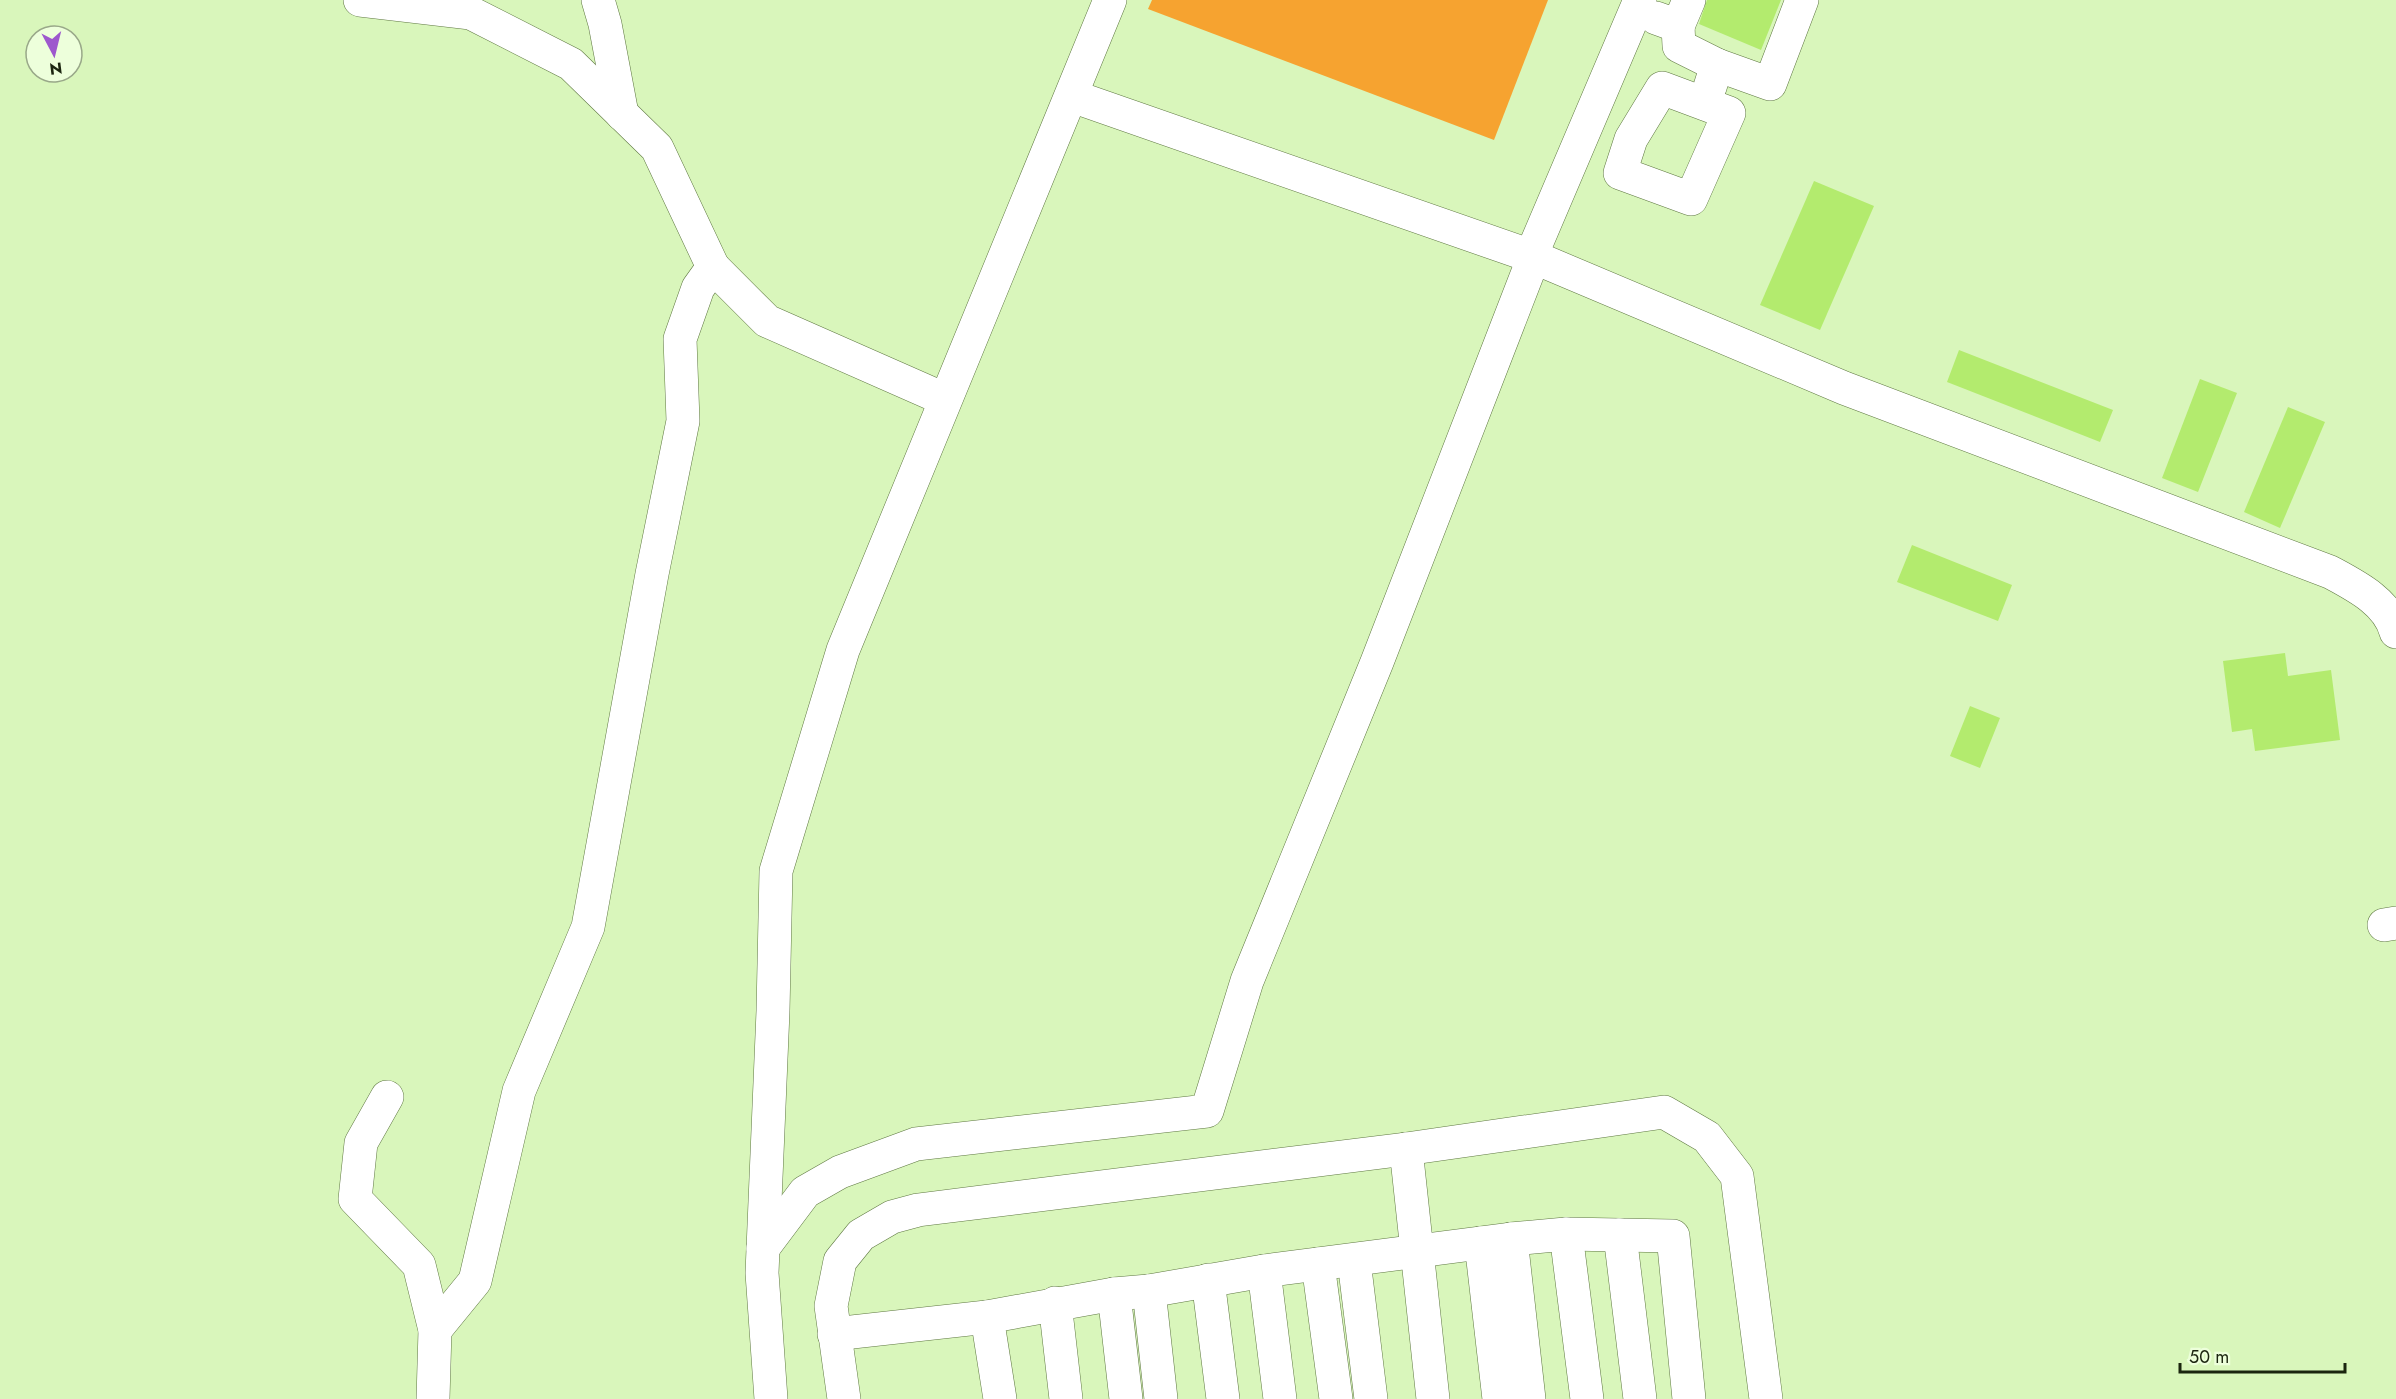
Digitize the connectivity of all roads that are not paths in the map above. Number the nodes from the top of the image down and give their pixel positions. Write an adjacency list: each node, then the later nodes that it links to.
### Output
1 (360, 0): 10 (street)
2 (598, 0): 10 (street)
3 (1110, 0): 8 (street)
4 (1802, 0): 7 (street)
5 (1637, 5): 6 (street); 11 (street)
6 (1683, 13): 7 (street)
7 (1717, 65): 9 (street)
8 (1072, 96): 13 (street); 15 (street)
9 (1705, 104): 12 (street); 12 (street)
10 (622, 114): 14 (street)
11 (1589, 120): 12 (street); 13 (street)
12 (1631, 139)
13 (1531, 256): 16 (street); 22 (street)
14 (713, 267): 15 (street); 32 (street)
15 (944, 399): 22 (street)
16 (2396, 632)
17 (387, 1097): 32 (street)
18 (1406, 1149): 23 (street); 33 (street); 51 (street)
19 (1566, 1234): 20 (street); 21 (street); 48 (street)
20 (1620, 1235): 49 (street); 50 (street)
21 (1496, 1241): 23 (street); 46 (street); 47 (street)
22 (763, 1248): 35 (street)
23 (1415, 1252): 24 (street); 45 (street)
24 (1353, 1261): 25 (street); 44 (street)
25 (1318, 1264): 26 (street); 43 (street)
26 (1264, 1271): 27 (street); 42 (street)
27 (1208, 1280): 28 (street); 41 (street)
28 (1149, 1291): 29 (street); 40 (street)
29 (1114, 1294): 30 (street); 39 (street)
30 (1055, 1303): 31 (street); 38 (street)
31 (987, 1317): 33 (street); 37 (street)
32 (435, 1330): 34 (street)
33 (834, 1334): 36 (street)
34 (434, 1399)
35 (771, 1399)
36 (844, 1399)
37 (1000, 1399)
38 (1066, 1399)
39 (1126, 1399)
40 (1161, 1399)
41 (1223, 1399)
42 (1280, 1399)
43 (1336, 1399)
44 (1371, 1399)
45 (1433, 1399)
46 (1499, 1399)
47 (1529, 1399)
48 (1587, 1399)
49 (1640, 1399)
50 (1689, 1399)
51 (1766, 1399)

